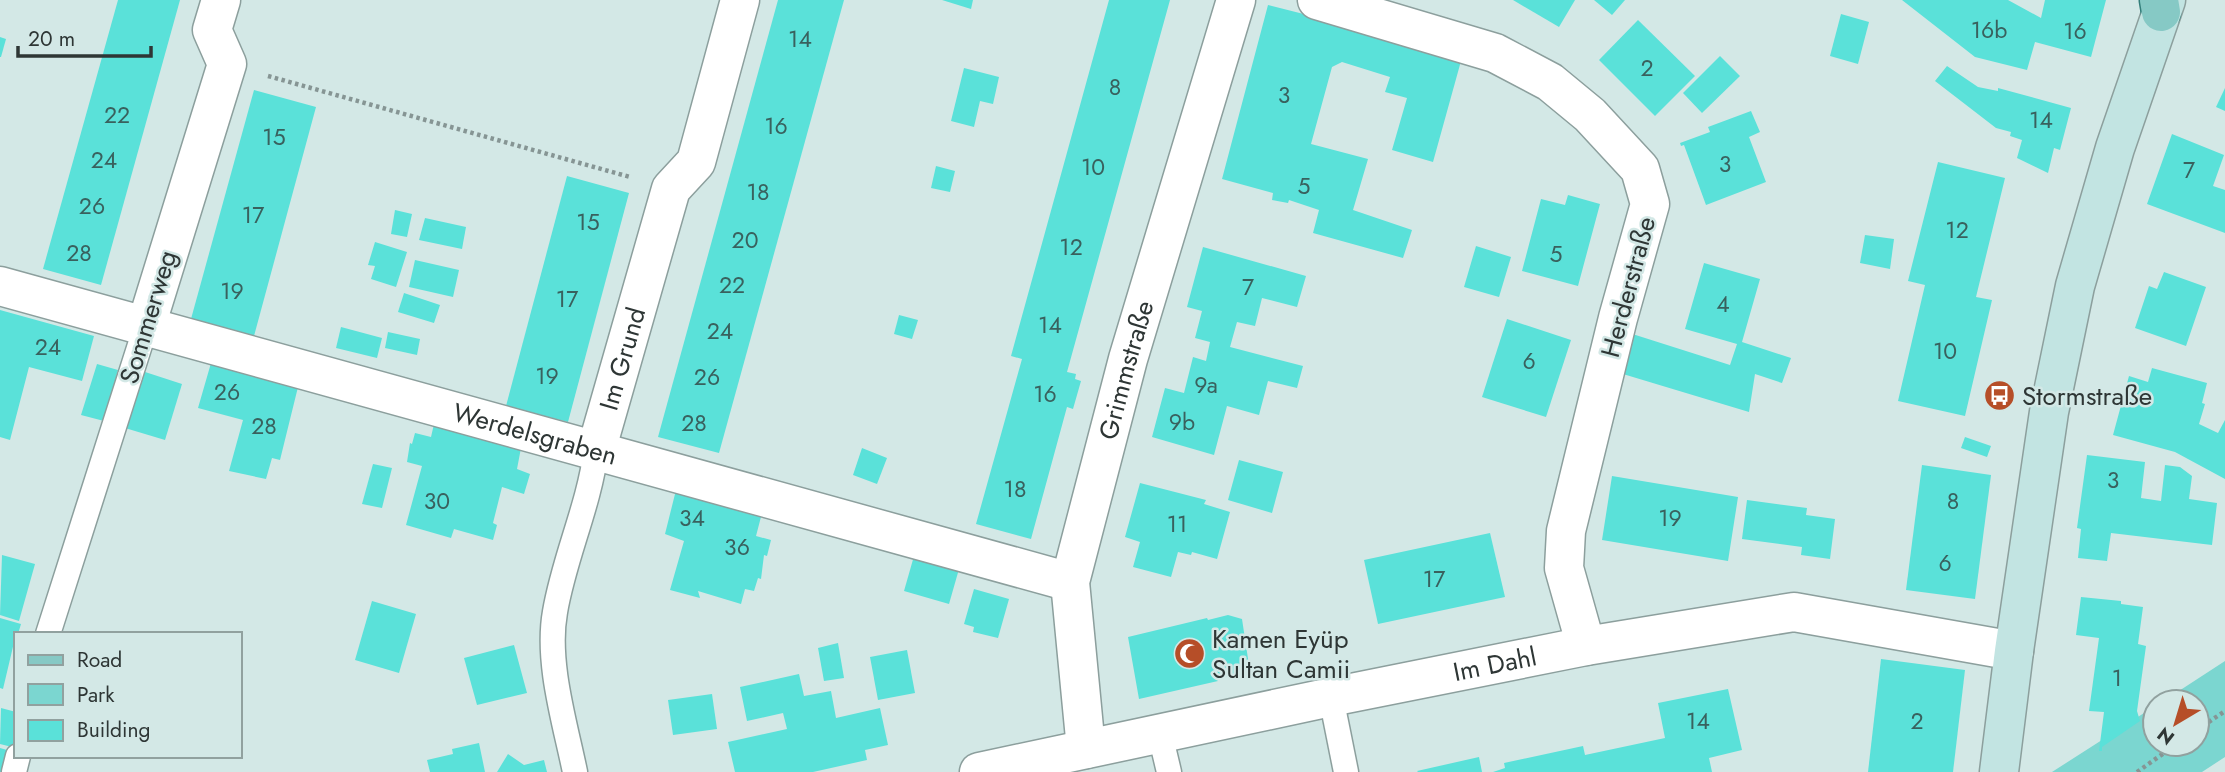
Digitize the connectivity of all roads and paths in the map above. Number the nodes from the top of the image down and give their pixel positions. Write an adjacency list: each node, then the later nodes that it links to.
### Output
1 (221, 0): 6 (street)
2 (740, 0): 7 (street, Im Grund)
3 (1236, 0): 11 (street, Grimmstraße)
4 (1317, 0): 13 (street, Herderstraße)
5 (2162, 4): 14 (street)
6 (227, 64): 7 (path); 9 (street, Sommerweg)
7 (671, 189): 10 (street, Im Grund)
8 (0, 286): 9 (street, Werdelsgraben)
9 (146, 326): 10 (street, Werdelsgraben); 12 (lane, Sommerweg)
10 (596, 451): 11 (street, Werdelsgraben); 19 (lane, Im Grund)
11 (1070, 582): 17 (street, Grimmstraße)
12 (49, 632)
13 (1586, 646): 14 (street, Im Dahl); 15 (street, Im Dahl)
14 (2014, 651): 23 (street)
15 (1331, 696): 16 (street, Im Dahl); 22 (lane)
16 (1160, 734): 17 (street, Im Dahl); 21 (lane)
17 (1086, 749): 20 (street, Im Dahl)
18 (2157, 758): 24 (path)
19 (575, 772)
20 (979, 772)
21 (1169, 772)
22 (1346, 772)
23 (1999, 772)
24 (2137, 772)

